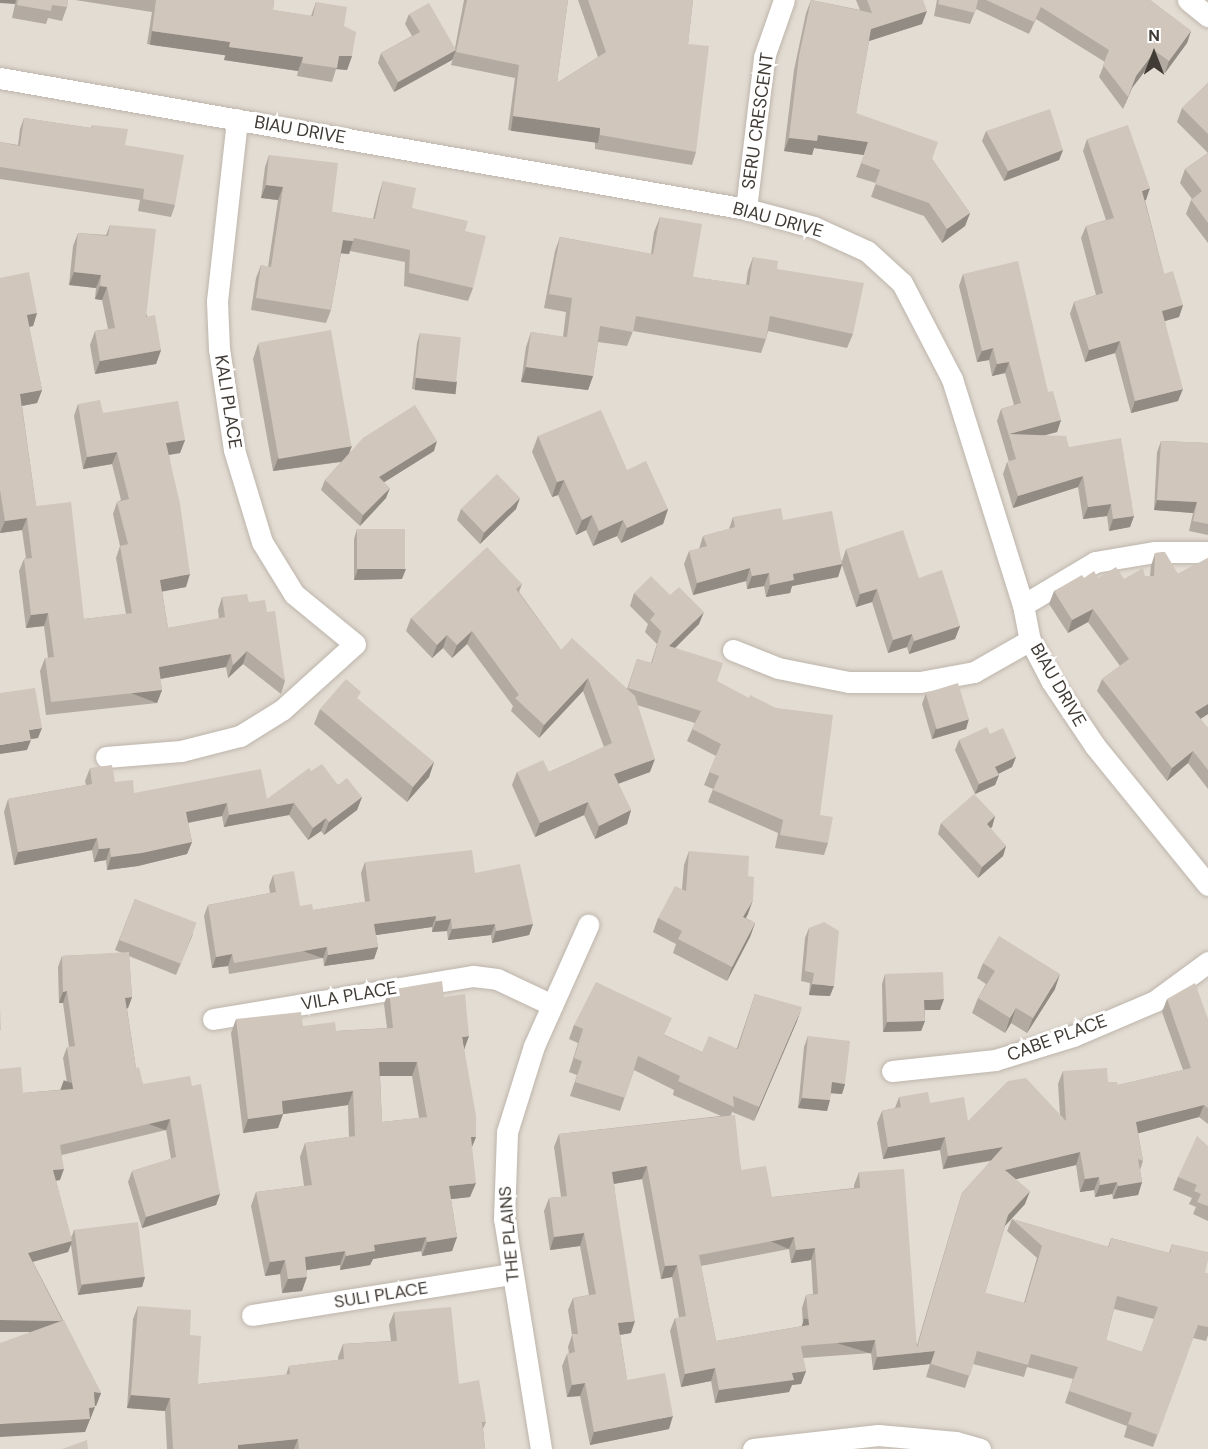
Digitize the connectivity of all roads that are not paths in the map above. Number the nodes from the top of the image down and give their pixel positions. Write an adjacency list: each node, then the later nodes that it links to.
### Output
1 (784, 0): 6 (street, SERU CRESCENT)
2 (1188, 0): 3 (street)
3 (1208, 16)
4 (0, 78): 5 (street, BIAU DRIVE)
5 (237, 119): 6 (street, BIAU DRIVE); 11 (street, KALI PLACE)
6 (746, 209): 8 (street, BIAU DRIVE)
7 (1208, 552): 8 (street)
8 (1023, 605): 9 (street, BIAU DRIVE)
9 (1030, 640): 10 (street); 12 (street, BIAU DRIVE)
10 (733, 650)
11 (106, 757)
12 (1208, 885)
13 (588, 925): 15 (street, THE PLAINS)
14 (1208, 962): 17 (street, CABE PLACE)
15 (552, 1005): 16 (street, VILA PLACE); 18 (street, THE PLAINS)
16 (213, 1019)
17 (892, 1071)
18 (511, 1274): 19 (street, SULI PLACE); 20 (street, THE PLAINS)
19 (252, 1315)
20 (541, 1449)
21 (753, 1449): 22 (street)
22 (980, 1449)

